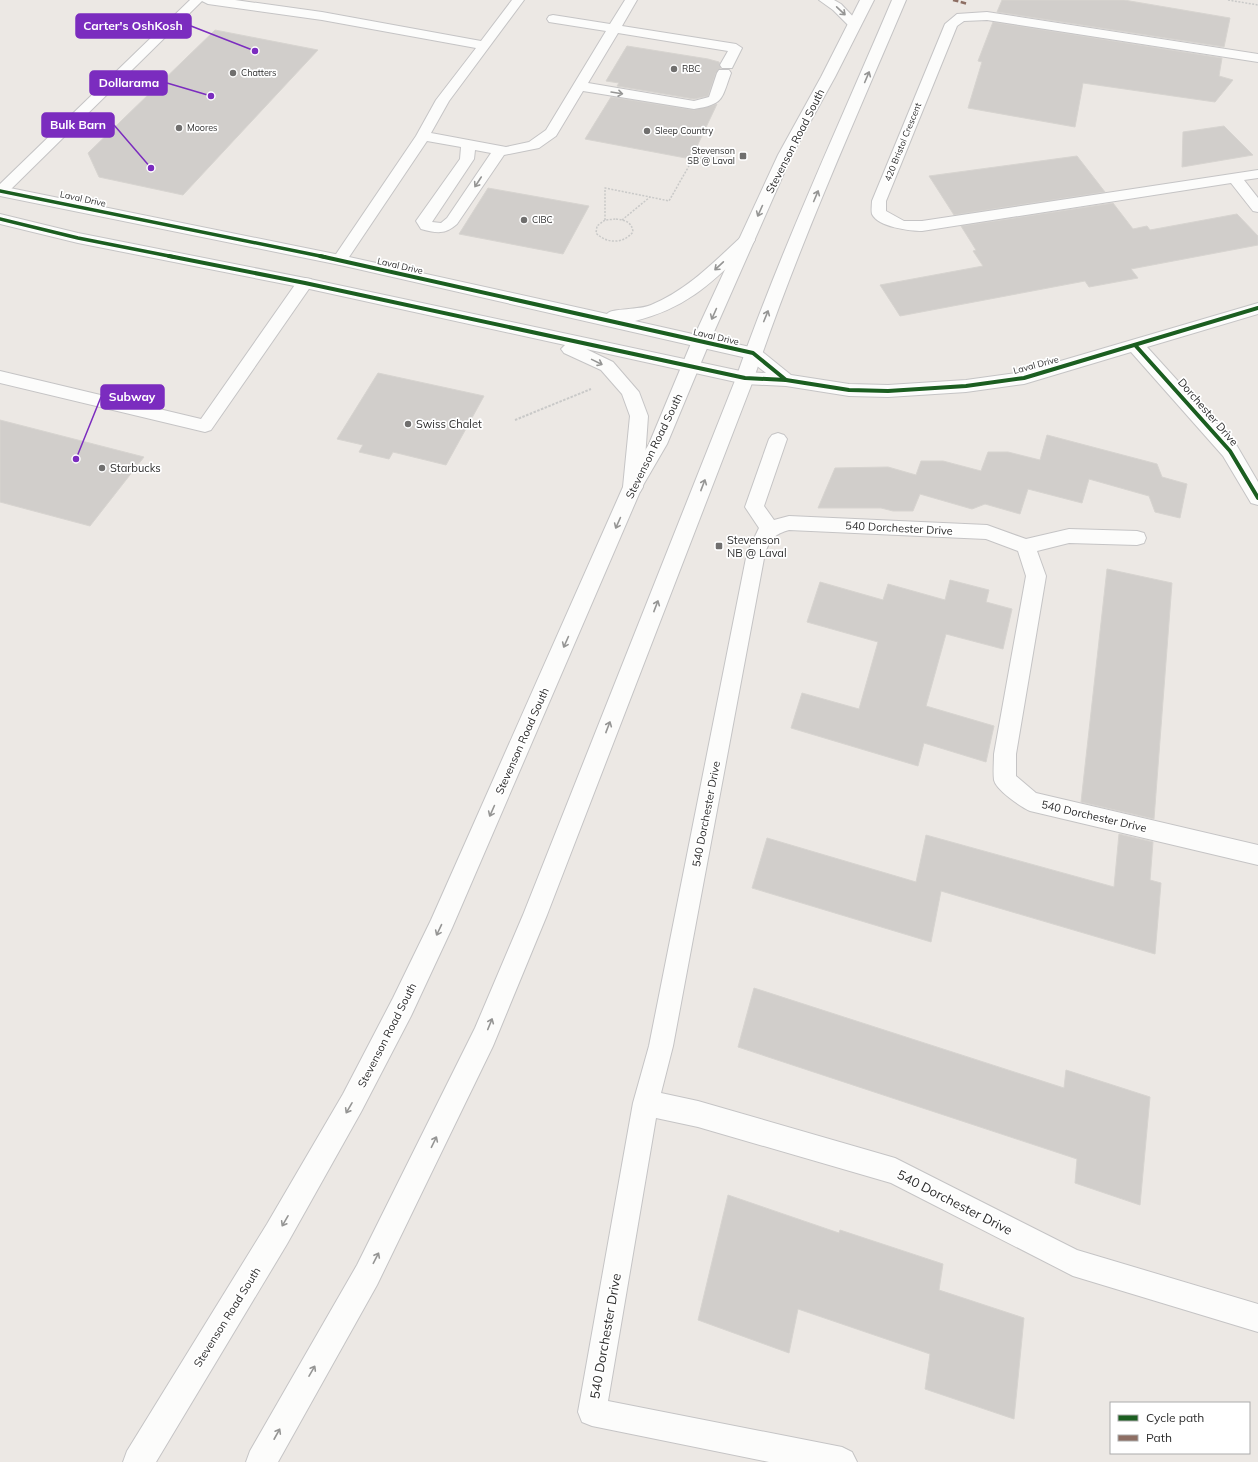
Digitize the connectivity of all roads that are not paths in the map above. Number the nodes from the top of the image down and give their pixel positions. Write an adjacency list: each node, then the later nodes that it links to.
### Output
1 (197, 0): 19 (lane)
2 (208, 0): 11 (lane)
3 (518, 0): 11 (lane)
4 (631, 0): 10 (lane)
5 (825, 0): 9 (lane, one-way to 9)
6 (867, 0): 9 (main road, Stevenson Road South)
7 (899, 0): 31 (main road, one-way to 7)
8 (553, 19): 10 (lane)
9 (855, 25): 22 (main road, Stevenson Road South, one-way to 22)
10 (615, 28): 13 (lane); 13 (lane, one-way to 10)
11 (483, 45): 14 (lane)
12 (1258, 58): 18 (lane, 420 Bristol Crescent)
13 (579, 86): 16 (lane)
14 (423, 136): 15 (lane); 23 (lane)
15 (468, 144): 16 (lane); 16 (lane, one-way to 15)
16 (500, 150)
17 (1258, 174): 18 (lane, 420 Bristol Crescent)
18 (1235, 178): 20 (lane)
19 (0, 192): 23 (main road, Laval Drive)
20 (1258, 208)
21 (0, 219): 24 (main road, Laval Drive)
22 (747, 240): 26 (main road, Laval Drive, one-way to 26); 28 (main road, Stevenson Road South, one-way to 28)
23 (340, 260): 26 (main road, Laval Drive)
24 (306, 283): 27 (main road, Laval Drive); 32 (lane)
25 (1258, 308): 29 (main road, Laval Drive)
26 (584, 315): 28 (main road, Laval Drive)
27 (481, 321): 30 (main road, Laval Drive); 35 (main road, Laval Drive, one-way to 35)
28 (701, 341): 30 (main road, Stevenson Road South); 31 (main road, Laval Drive)
29 (1135, 345): 33 (main road, Laval Drive); 36 (main road, Dorchester Drive)
30 (692, 366): 31 (main road, Laval Drive); 35 (main road, Stevenson Road South)
31 (749, 366): 33 (main road, Laval Drive); 33 (main road, Laval Drive); 44 (main road, one-way to 31)
32 (0, 377)
33 (786, 380)
34 (778, 439): 37 (lane)
35 (633, 488): 43 (main road, Stevenson Road South, one-way to 43)
36 (1258, 498)
37 (770, 528): 39 (lane, 540 Dorchester Drive); 41 (lane, 540 Dorchester Drive)
38 (1137, 538): 39 (lane)
39 (1026, 546): 40 (lane, 540 Dorchester Drive)
40 (1258, 855)
41 (646, 1103): 42 (lane, 540 Dorchester Drive); 45 (lane, 540 Dorchester Drive)
42 (1258, 1318)
43 (138, 1462)
44 (261, 1462)
45 (842, 1462)

